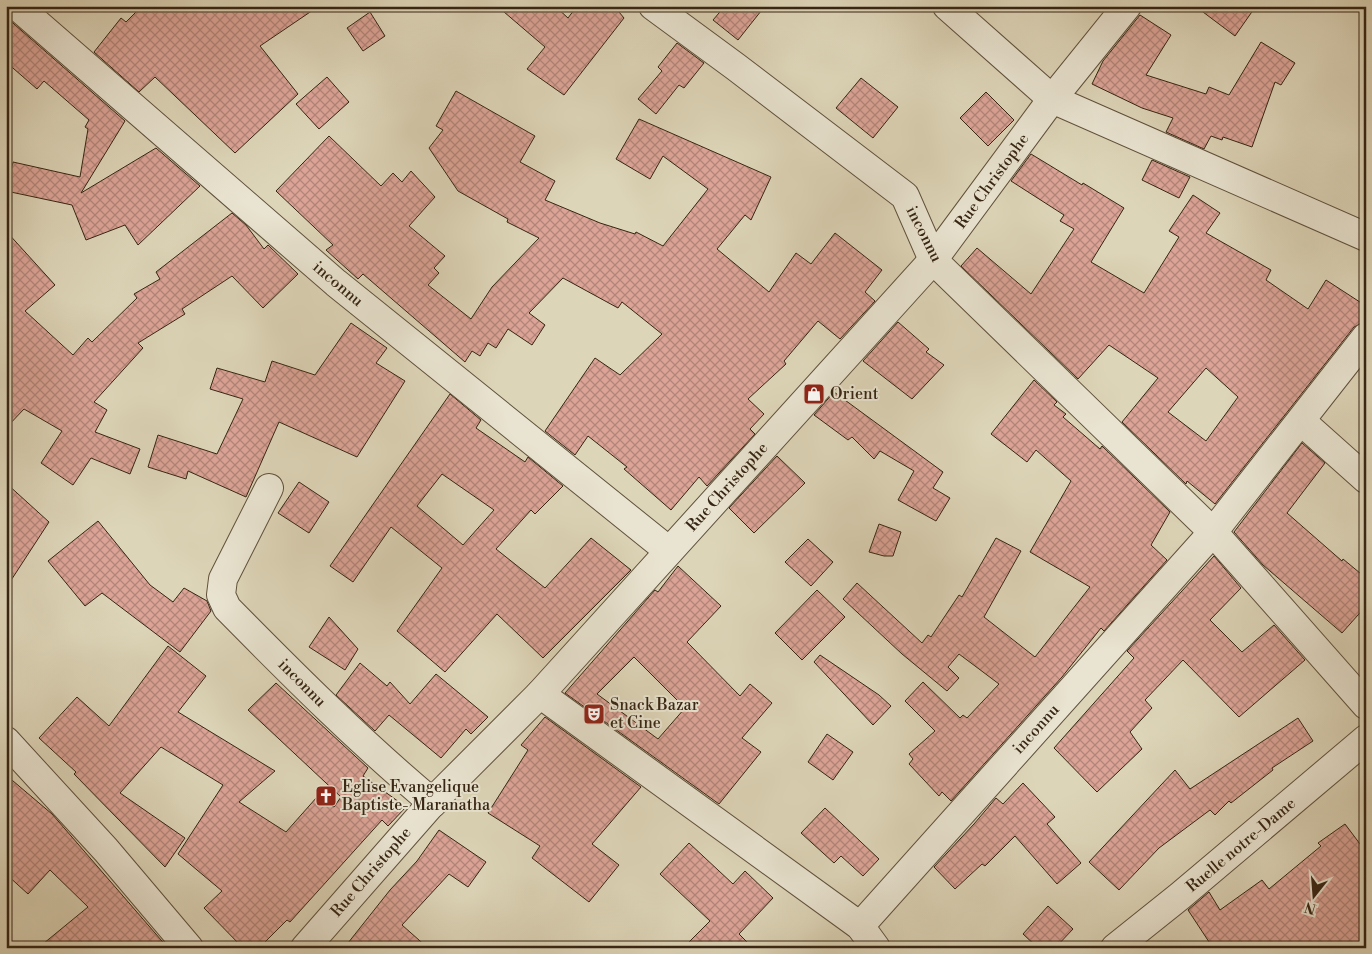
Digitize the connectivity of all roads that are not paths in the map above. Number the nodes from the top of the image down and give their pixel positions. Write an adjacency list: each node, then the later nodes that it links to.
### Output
1 (17, 6): 13 (street, inconnu)
2 (654, 6): 7 (street, inconnu)
3 (947, 6): 5 (street)
4 (1127, 6): 5 (street, Rue Christophe)
5 (1052, 99): 6 (street); 7 (street, Rue Christophe)
6 (1366, 237)
7 (933, 260): 12 (street, inconnu); 13 (street, Rue Christophe)
8 (1366, 337): 9 (street, inconnu)
9 (1301, 422): 10 (street); 12 (street, inconnu)
10 (1366, 479)
11 (269, 488): 18 (street, inconnu)
12 (1213, 532): 15 (street, inconnu); 19 (street, inconnu)
13 (669, 551): 14 (street, Rue Christophe)
14 (540, 694): 18 (street, Rue Christophe); 19 (street)
15 (1366, 705)
16 (1366, 739): 23 (street, Ruelle notre-Dame)
17 (6, 741): 20 (street)
18 (433, 803): 21 (street, Rue Christophe)
19 (860, 926): 22 (street)
20 (189, 948)
21 (305, 948)
22 (876, 948)
23 (1114, 948)

